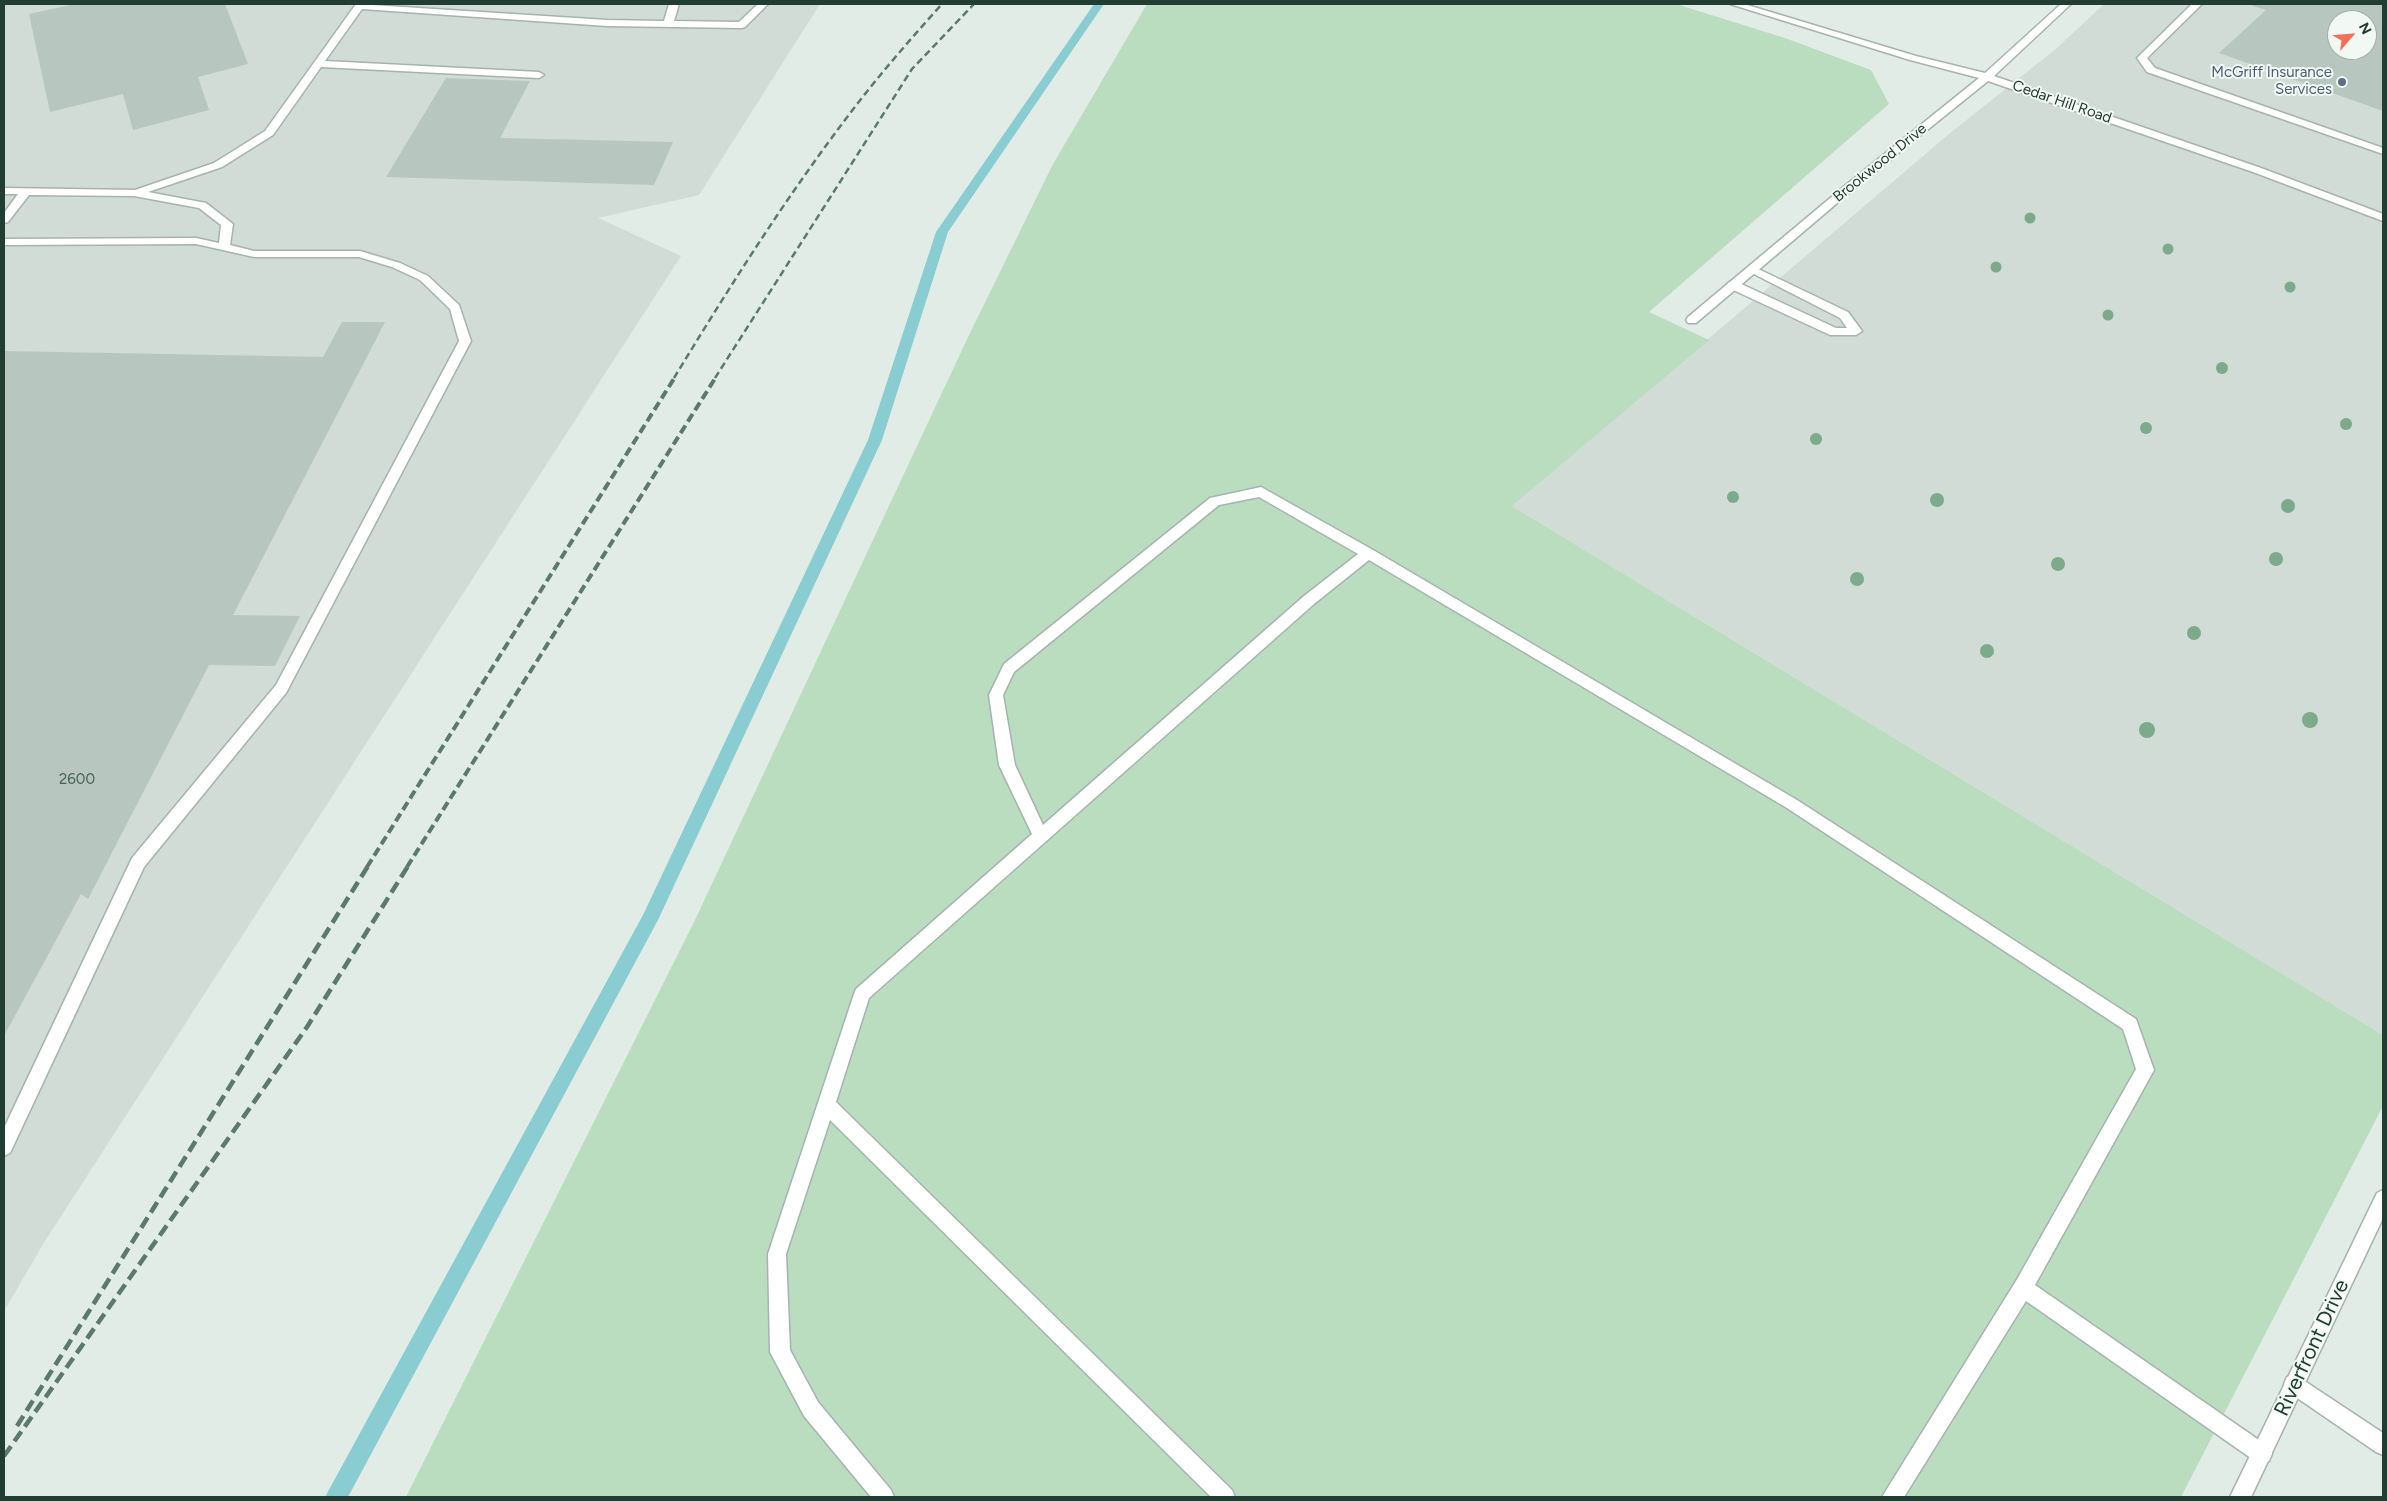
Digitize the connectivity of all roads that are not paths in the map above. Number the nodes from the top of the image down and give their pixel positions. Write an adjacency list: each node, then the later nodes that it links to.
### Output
1 (674, 4): 7 (street)
2 (763, 4): 7 (street)
3 (1735, 4): 10 (street, Cedar Hill Road)
4 (2066, 4): 10 (street, Brookwood Drive)
5 (2197, 4): 11 (street)
6 (361, 5): 7 (street); 8 (street)
7 (668, 25)
8 (318, 64): 9 (street); 14 (street)
9 (539, 75)
10 (1987, 76): 15 (street, Cedar Hill Road); 19 (street, Brookwood Drive)
11 (2383, 151)
12 (27, 190): 13 (street); 14 (street); 16 (street)
13 (4, 191)
14 (136, 193): 18 (street)
15 (2383, 218)
16 (4, 220)
17 (4, 242): 18 (street)
18 (224, 247): 25 (street)
19 (1752, 269): 20 (street, Brookwood Drive); 20 (street)
20 (1733, 285): 21 (street, Brookwood Drive)
21 (1692, 320)
22 (1368, 553): 23 (street); 23 (street); 27 (street)
23 (1041, 836): 24 (street)
24 (826, 1104): 31 (street); 32 (street)
25 (4, 1147)
26 (2383, 1199): 28 (street, Riverfront Drive)
27 (2023, 1288): 30 (street); 33 (street)
28 (2294, 1384): 29 (street); 30 (street, Riverfront Drive)
29 (2383, 1445)
30 (2262, 1454): 34 (street, Riverfront Drive)
31 (884, 1497)
32 (1225, 1497)
33 (1892, 1497)
34 (2240, 1497)

